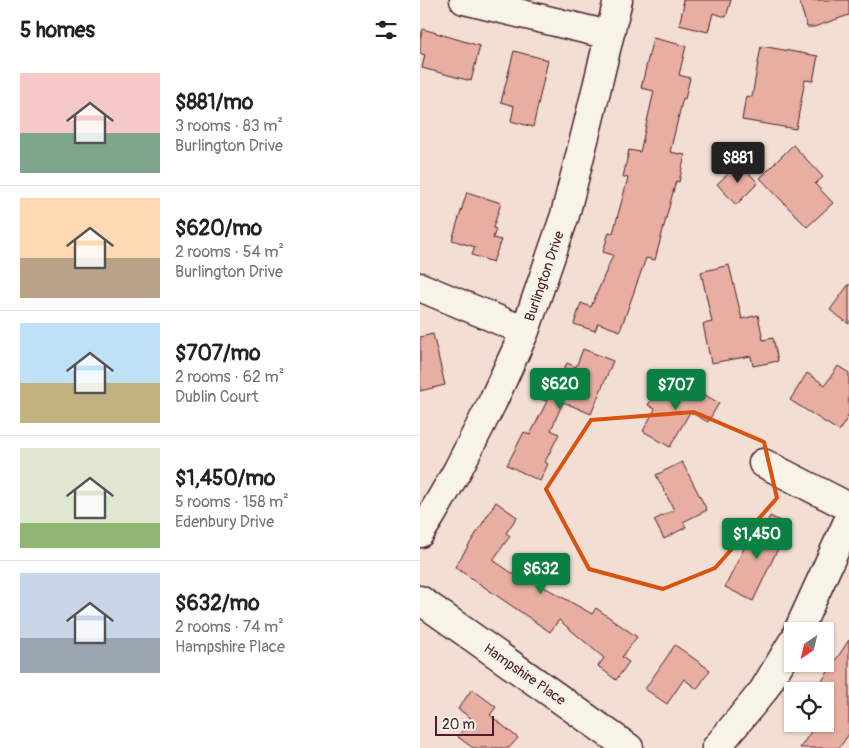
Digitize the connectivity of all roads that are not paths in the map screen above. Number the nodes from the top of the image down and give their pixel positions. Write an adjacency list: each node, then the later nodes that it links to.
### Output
1 (464, 0): 3 (street)
2 (618, 0): 3 (street, Burlington Drive)
3 (609, 35): 5 (street, Burlington Drive)
4 (420, 287): 5 (street)
5 (525, 331): 9 (street, Burlington Drive)
6 (763, 463): 7 (street)
7 (849, 507)
8 (849, 519): 11 (street)
9 (420, 533)
10 (420, 600): 13 (street, Hampshire Place)
11 (802, 622)
12 (784, 656): 14 (street)
13 (629, 748)
14 (716, 748)

